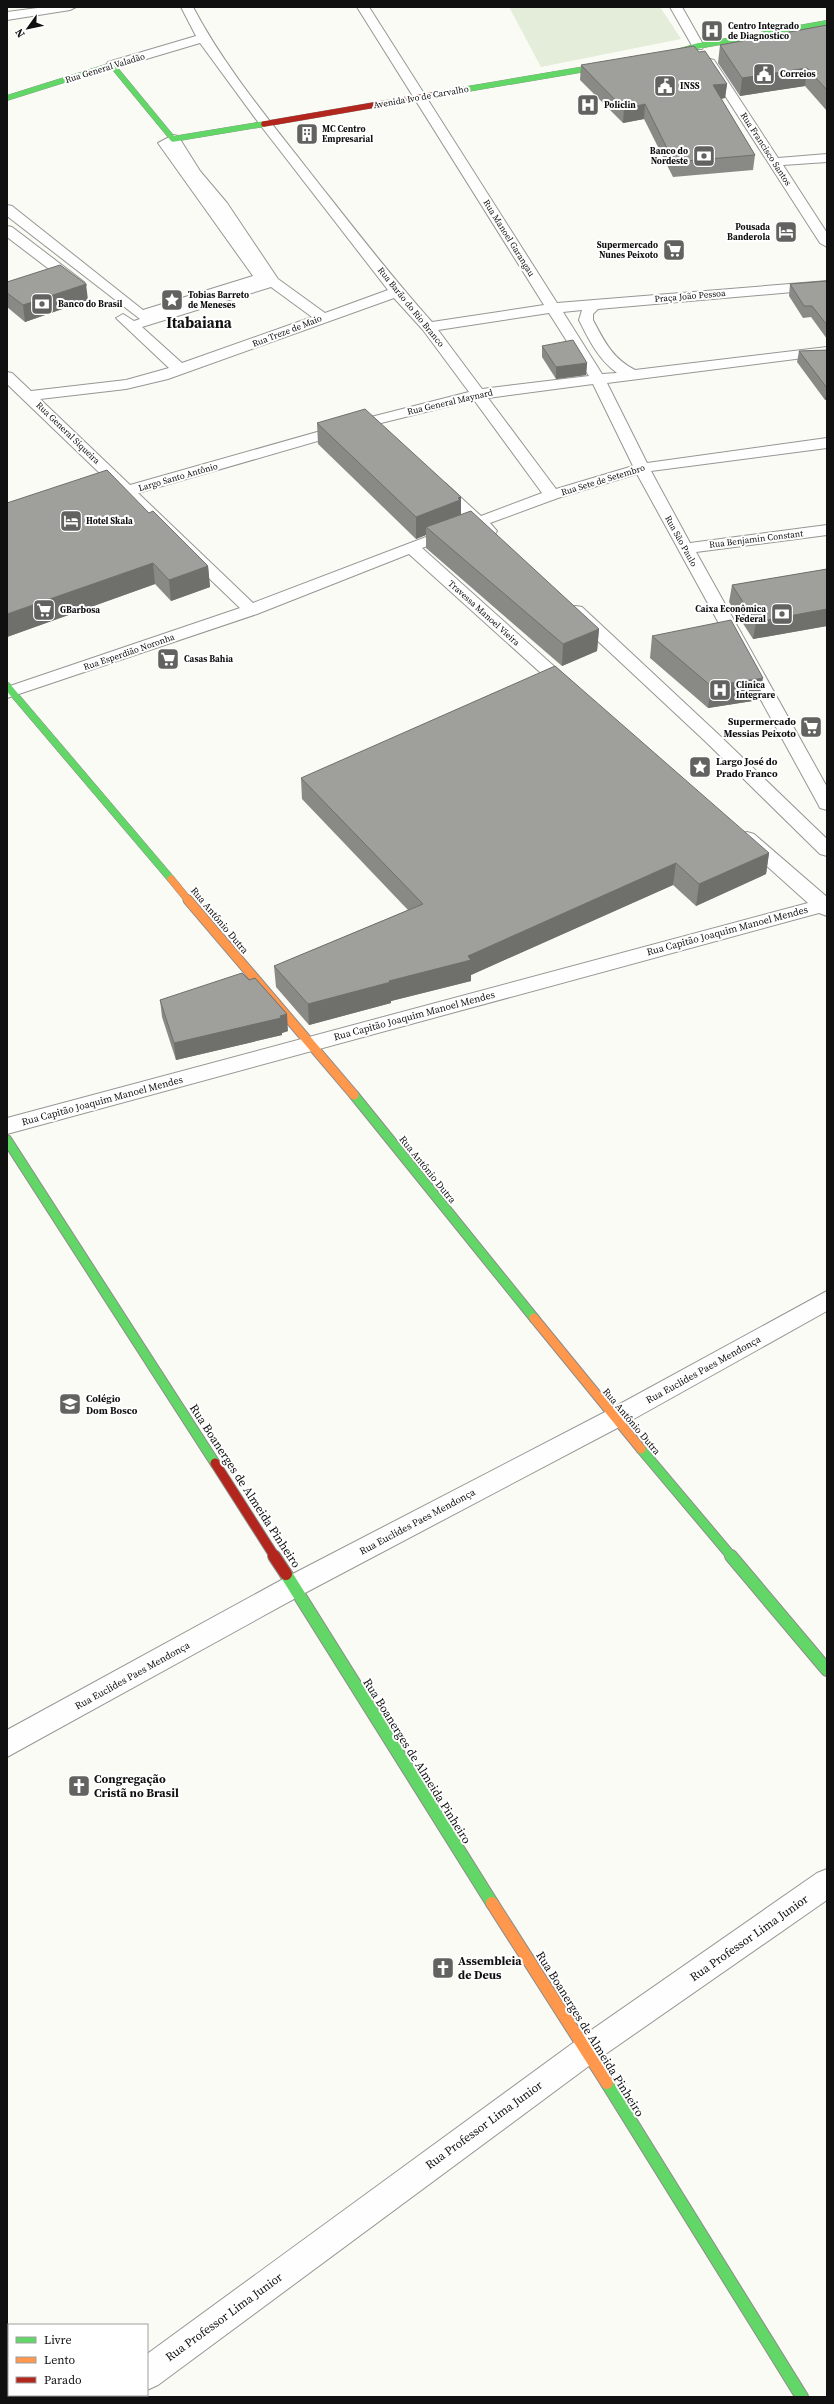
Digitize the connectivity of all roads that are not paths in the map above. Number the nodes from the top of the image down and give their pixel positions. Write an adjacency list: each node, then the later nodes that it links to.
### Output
1 (70, 7): 5 (street)
2 (187, 7): 7 (street, Rua Barão do Rio Branco)
3 (363, 7): 12 (street, Rua Manoel Garangau)
4 (676, 7): 8 (street, Rua Francisco Santos)
5 (7, 16)
6 (827, 23): 8 (street)
7 (203, 38): 11 (street, Rua General Valadão); 14 (street, Rua Barão do Rio Branco)
8 (706, 52): 9 (street); 17 (street, Rua Francisco Santos)
9 (664, 56)
10 (622, 63): 12 (street, Avenida Ivo de Carvalho)
11 (112, 65): 13 (street, Rua General Valadão); 15 (street)
12 (420, 97): 14 (street, Avenida Ivo de Carvalho); 28 (street, Rua Manoel Garangau)
13 (7, 98)
14 (265, 123): 15 (street, Avenida Ivo de Carvalho); 26 (street, Rua Barão do Rio Branco)
15 (168, 141): 23 (street)
16 (827, 158): 17 (street)
17 (775, 162): 22 (street, Rua Francisco Santos)
18 (7, 209): 20 (street)
19 (7, 230): 21 (street)
20 (37, 234): 21 (street); 31 (street)
21 (18, 239): 25 (street)
22 (827, 243)
23 (267, 280): 30 (street); 31 (street)
24 (827, 285): 27 (street, Praça João Pessoa)
25 (88, 292)
26 (397, 292): 30 (street, Rua Treze de Maio); 32 (street, Rua Barão do Rio Branco)
27 (593, 305): 28 (street, Praça João Pessoa); 35 (street)
28 (554, 308): 32 (street, Praça João Pessoa); 37 (street, Rua Manoel Garangau)
29 (113, 311): 31 (street)
30 (321, 317): 34 (street, Rua Treze de Maio)
31 (133, 320): 34 (street)
32 (428, 327): 38 (street, Rua Barão do Rio Branco)
33 (827, 351): 35 (street)
34 (176, 367): 39 (street, Rua Treze de Maio)
35 (632, 375): 37 (street)
36 (7, 376): 39 (street, Rua General Siqueira)
37 (598, 379): 38 (street, Rua General Maynard); 44 (street, Rua São Paulo)
38 (480, 394): 40 (street, Rua General Maynard); 47 (street, Rua Barão do Rio Branco)
39 (29, 396): 46 (street, Rua General Siqueira)
40 (368, 422): 41 (street); 42 (street, Rua General Maynard)
41 (380, 432)
42 (305, 440): 46 (street, Largo Santo Antônio)
43 (827, 443): 44 (street, Rua Sete de Setembro)
44 (641, 468): 47 (street, Rua Sete de Setembro); 52 (street, Rua São Paulo)
45 (427, 475): 48 (street)
46 (128, 491): 54 (street, Largo Santo Antônio)
47 (552, 495): 48 (street, Rua Sete de Setembro)
48 (480, 523): 50 (street); 51 (street, Rua Sete de Setembro)
49 (826, 531): 52 (street, Rua Benjamin Constant)
50 (503, 544)
51 (411, 547): 54 (street); 56 (street, Travessa Manoel Vieira)
52 (686, 548): 57 (street, Rua São Paulo)
53 (567, 603): 60 (street)
54 (252, 610): 55 (street, Rua Esperdião Noronha)
55 (8, 690): 62 (street, Rua Antônio Dutra)
56 (580, 698)
57 (821, 776): 58 (street, Rua São Paulo)
58 (827, 804)
59 (735, 829): 61 (street)
60 (827, 850)
61 (825, 906): 62 (street, Rua Capitão Joaquim Manoel Mendes)
62 (311, 1043): 63 (street, Rua Capitão Joaquim Manoel Mendes); 66 (street, Rua Antônio Dutra)
63 (7, 1126)
64 (7, 1140): 67 (street, Rua Boanerges de Almeida Pinheiro)
65 (827, 1300): 66 (street, Rua Euclides Paes Mendonça)
66 (615, 1418): 67 (street, Rua Euclides Paes Mendonça); 68 (street, Rua Antônio Dutra)
67 (294, 1586): 69 (street, Rua Euclides Paes Mendonça); 71 (street, Rua Boanerges de Almeida Pinheiro)
68 (827, 1670)
69 (7, 1744)
70 (827, 1883): 71 (street, Rua Professor Lima Junior)
71 (586, 2050): 72 (street, Rua Professor Lima Junior); 73 (street, Rua Boanerges de Almeida Pinheiro)
72 (148, 2373)
73 (802, 2397)

